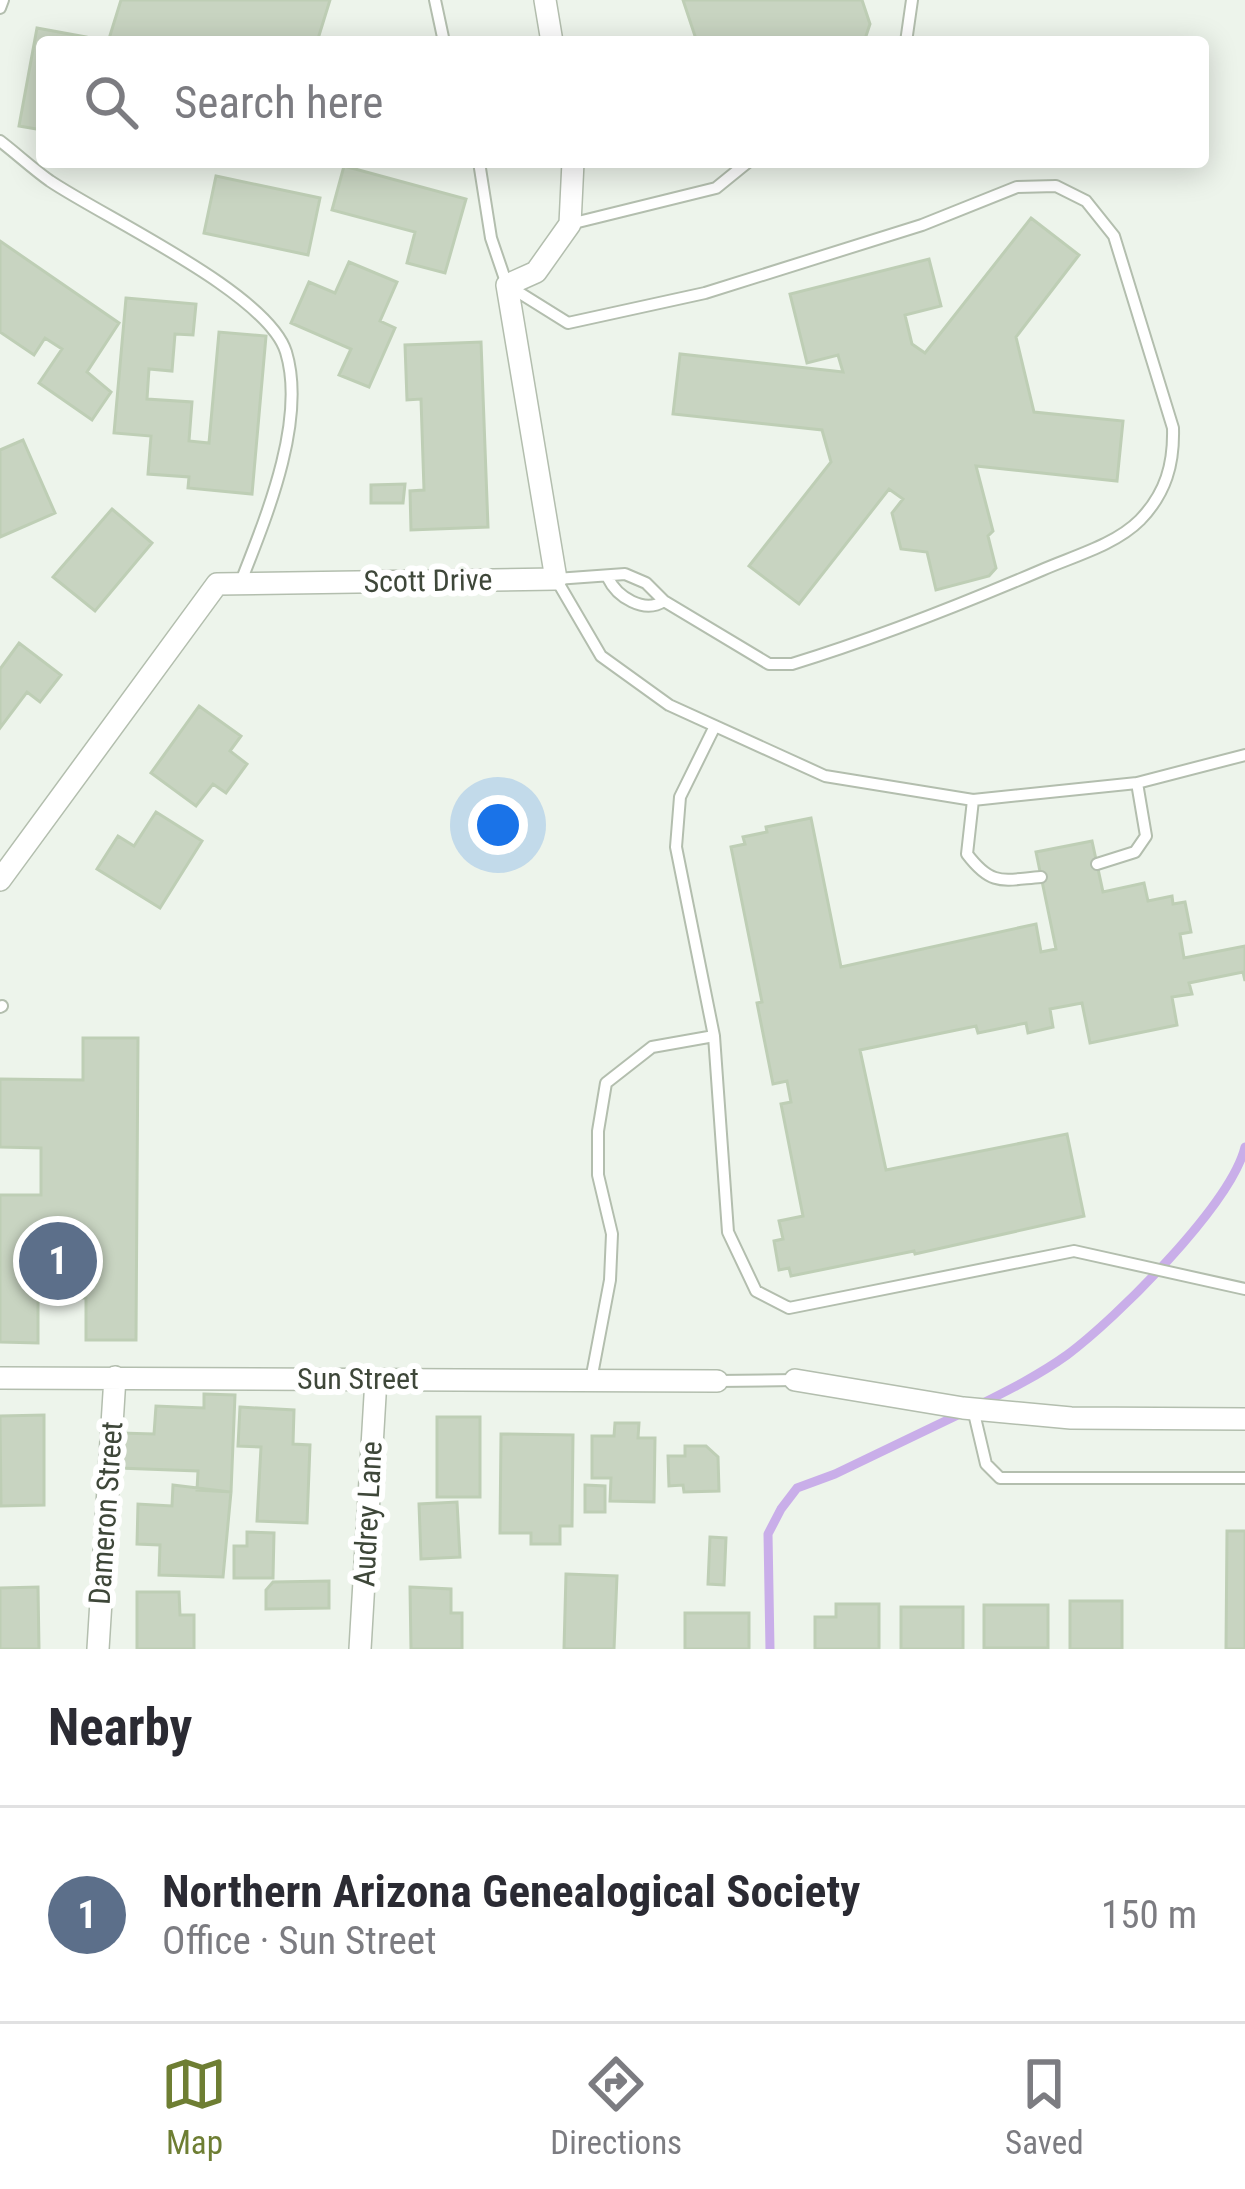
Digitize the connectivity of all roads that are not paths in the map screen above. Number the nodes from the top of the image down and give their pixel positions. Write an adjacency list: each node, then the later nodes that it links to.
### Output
1 (435, 0): 4 (lane)
2 (545, 0): 5 (street)
3 (912, 0): 6 (lane)
4 (443, 36)
5 (551, 36)
6 (907, 36)
7 (0, 141): 15 (lane)
8 (480, 168): 12 (lane)
9 (573, 168): 11 (street)
10 (741, 168): 11 (lane)
11 (570, 224): 12 (street)
12 (507, 285): 14 (street); 16 (lane)
13 (608, 578): 14 (lane); 16 (lane); 16 (lane)
14 (556, 579): 15 (street, Scott Drive); 17 (lane)
15 (240, 584): 23 (street)
16 (664, 601)
17 (715, 726): 20 (lane); 24 (lane)
18 (1245, 755): 19 (lane)
19 (1137, 783): 20 (lane); 21 (lane)
20 (973, 800): 22 (lane)
21 (1097, 864)
22 (1042, 877)
23 (0, 880)
24 (714, 1036): 25 (lane); 29 (lane)
25 (1245, 1289)
26 (115, 1377): 27 (street, Sun Street); 28 (street, Sun Street); 35 (street, Dameron Street)
27 (0, 1378)
28 (376, 1379): 29 (street, Sun Street); 36 (street, Audrey Lane)
29 (591, 1380): 31 (street, Sun Street)
30 (795, 1380): 31 (lane); 32 (street)
31 (717, 1381)
32 (973, 1408): 33 (street); 34 (lane)
33 (1245, 1419)
34 (1245, 1478)
35 (98, 1649)
36 (359, 1649)

